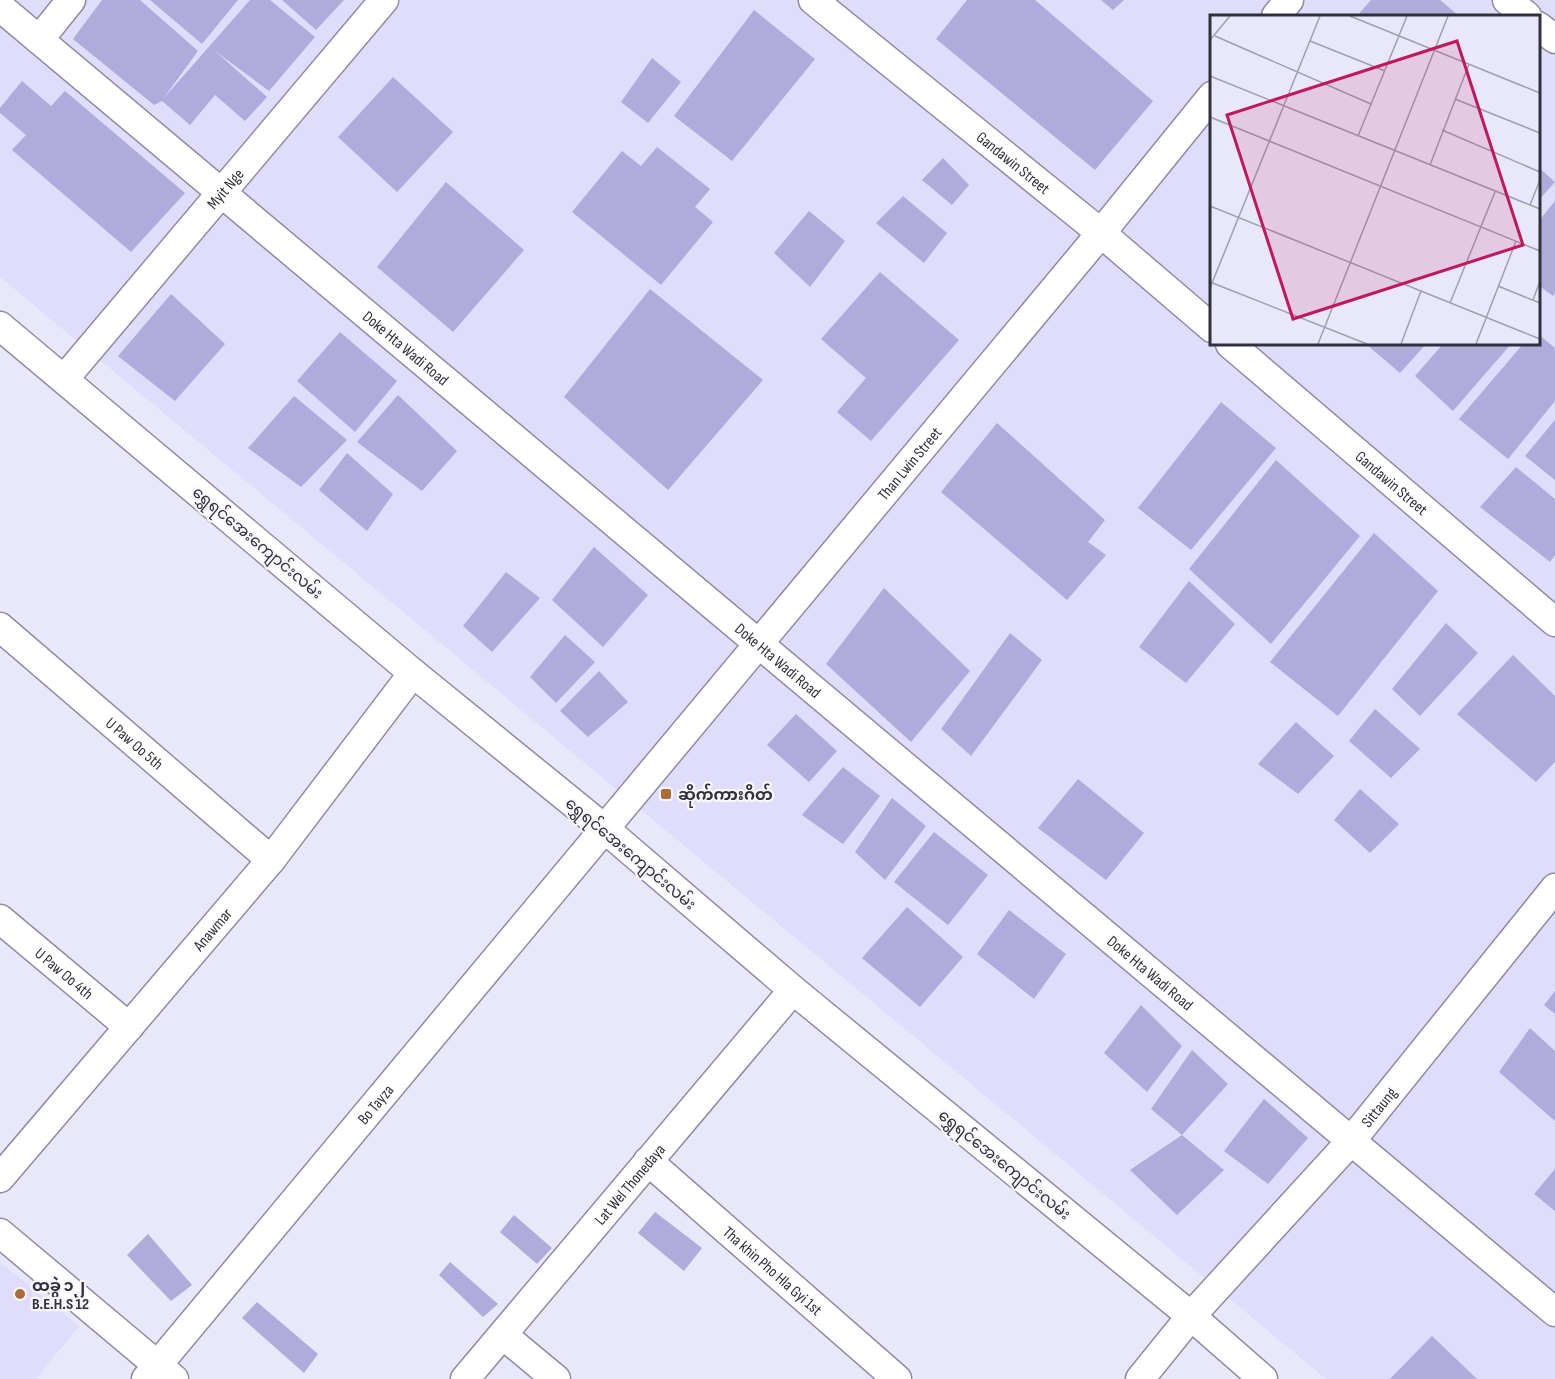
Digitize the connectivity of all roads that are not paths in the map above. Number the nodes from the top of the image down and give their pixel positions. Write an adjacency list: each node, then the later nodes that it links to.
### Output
1 (71, 0): 11 (street)
2 (384, 0): 13 (street, Myit Nge)
3 (813, 0): 14 (street, Gandawin Street)
4 (1289, 0): 7 (street)
5 (1507, 0): 8 (street)
6 (0, 7): 11 (street, Doke Hta Wadi Road)
7 (1277, 15)
8 (1526, 15)
9 (1540, 27): 10 (street)
10 (1555, 39)
11 (39, 40): 13 (street, Doke Hta Wadi Road)
12 (1210, 98): 14 (street, Than Lwin Street)
13 (222, 193): 18 (street, Myit Nge); 21 (street, Doke Hta Wadi Road)
14 (1101, 234): 16 (street, Gandawin Street); 21 (street, Than Lwin Street)
15 (0, 326): 18 (street, ရွှေရင်အေးကျောင်းလမ်း)
16 (1210, 326)
17 (1231, 345): 19 (street, Gandawin Street)
18 (64, 378): 22 (street, ရွှေရင်အေးကျောင်းလမ်း)
19 (1555, 622)
20 (0, 627): 24 (street, U Paw Oo 5th)
21 (758, 643): 23 (street, Than Lwin Street); 29 (street, Doke Hta Wadi Road)
22 (413, 673): 23 (street, ရွှေရင်အေးကျောင်းလမ်း); 24 (street, Anawmar)
23 (605, 829): 27 (street, ရွှေရင်အေးကျောင်းလမ်း); 36 (street, Bo Tayza)
24 (271, 860): 28 (street, Anawmar)
25 (1555, 888): 29 (street, Sittaung)
26 (0, 919): 28 (street, U Paw Oo 4th)
27 (793, 990): 30 (street, Lat Wel Thonedaya); 34 (street, ရွှေရင်အေးကျောင်းလမ်း)
28 (129, 1027): 31 (street, Anawmar)
29 (1351, 1141): 33 (street, Doke Hta Wadi Road); 34 (street, Sittaung)
30 (648, 1161): 35 (street, Lat Wel Thonedaya); 39 (street, Tha khin Pho Hla Gyi 1st)
31 (0, 1178)
32 (0, 1233): 36 (street)
33 (1555, 1312)
34 (1191, 1317): 40 (street, Sittaung); 41 (street, ရွှေရင်အေးကျောင်းလမ်း)
35 (503, 1335): 37 (street, Lat Wel Thonedaya); 38 (street)
36 (159, 1374)
37 (465, 1379)
38 (556, 1379)
39 (897, 1379)
40 (1140, 1379)
41 (1263, 1379)

